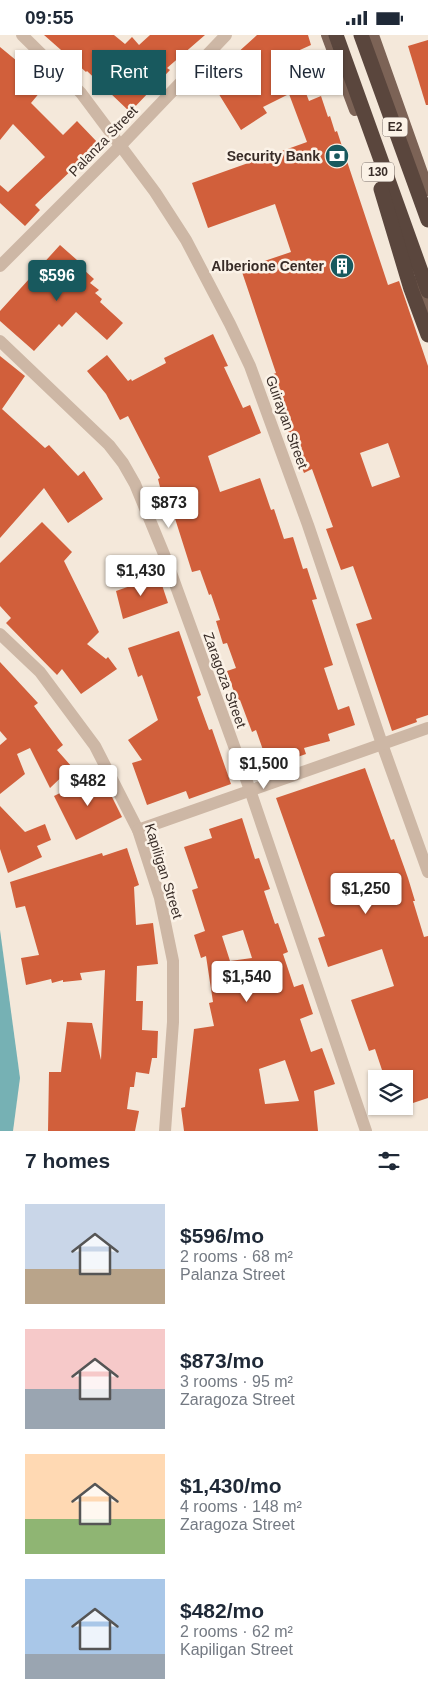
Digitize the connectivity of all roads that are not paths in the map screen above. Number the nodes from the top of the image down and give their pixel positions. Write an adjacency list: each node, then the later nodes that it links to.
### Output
1 (22, 35): 8 (street, Guirayan Street)
2 (226, 35): 8 (street, Palanza Street)
3 (327, 35): 7 (main road, 130)
4 (336, 35): 12 (highway, E2)
5 (361, 35): 10 (highway, E2)
6 (374, 35): 9 (main road)
7 (366, 137): 13 (main road, 130); 14 (highway)
8 (121, 145): 11 (street, Palanza Street); 18 (street, Guirayan Street)
9 (428, 190)
10 (428, 220)
11 (0, 267)
12 (428, 291)
13 (428, 309)
14 (428, 335)
15 (0, 341): 19 (street, Zaragoza Street)
16 (0, 634): 20 (street, Kapiligan Street)
17 (428, 728): 18 (street)
18 (382, 744): 19 (street); 21 (street, Guirayan Street)
19 (250, 790): 20 (street); 23 (street, Zaragoza Street)
20 (138, 830): 22 (street, Kapiligan Street)
21 (428, 872)
22 (165, 1131)
23 (366, 1131)

